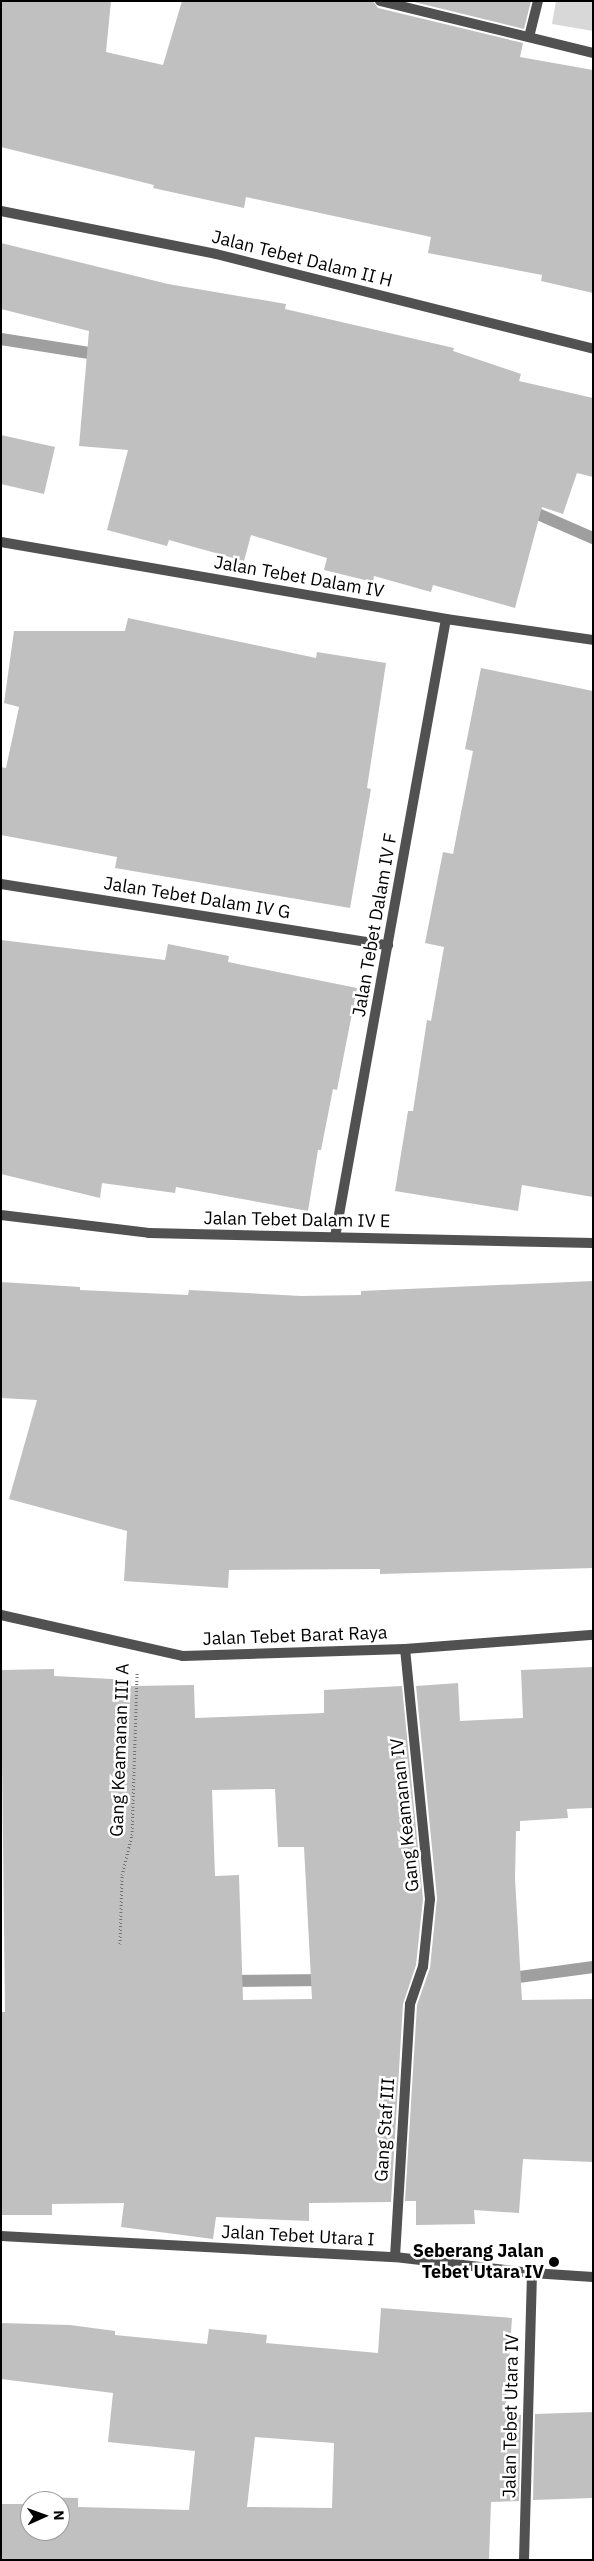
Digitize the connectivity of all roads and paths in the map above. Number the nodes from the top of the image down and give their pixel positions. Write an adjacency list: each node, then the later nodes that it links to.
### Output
1 (380, 1): 3 (street)
2 (538, 1): 3 (street)
3 (529, 37): 4 (street)
4 (593, 53)
5 (1, 211): 6 (street, Jalan Tebet Dalam II H)
6 (593, 349)
7 (1, 542): 8 (street, Jalan Tebet Dalam IV)
8 (446, 619): 9 (street, Jalan Tebet Dalam IV); 11 (street, Jalan Tebet Dalam IV F)
9 (593, 640)
10 (1, 884): 11 (street, Jalan Tebet Dalam IV G)
11 (388, 945): 13 (street, Jalan Tebet Dalam IV F)
12 (1, 1216): 13 (street, Jalan Tebet Dalam IV E)
13 (335, 1237): 14 (street, Jalan Tebet Dalam IV E)
14 (593, 1243)
15 (1, 1615): 17 (street, Jalan Tebet Barat Raya)
16 (593, 1636): 18 (street, Jalan Tebet Barat Raya)
17 (138, 1645): 18 (street, Jalan Tebet Barat Raya); 19 (path, Gang Keamanan III A)
18 (405, 1649): 20 (street, Gang Keamanan IV)
19 (120, 1944)
20 (410, 2004): 22 (street, Gang Staf III)
21 (1, 2236): 22 (street, Jalan Tebet Utara I)
22 (395, 2258): 23 (street, Jalan Tebet Utara I)
23 (532, 2273): 24 (street, Jalan Tebet Utara I); 25 (street, Jalan Tebet Utara IV)
24 (593, 2277)
25 (524, 2560)

